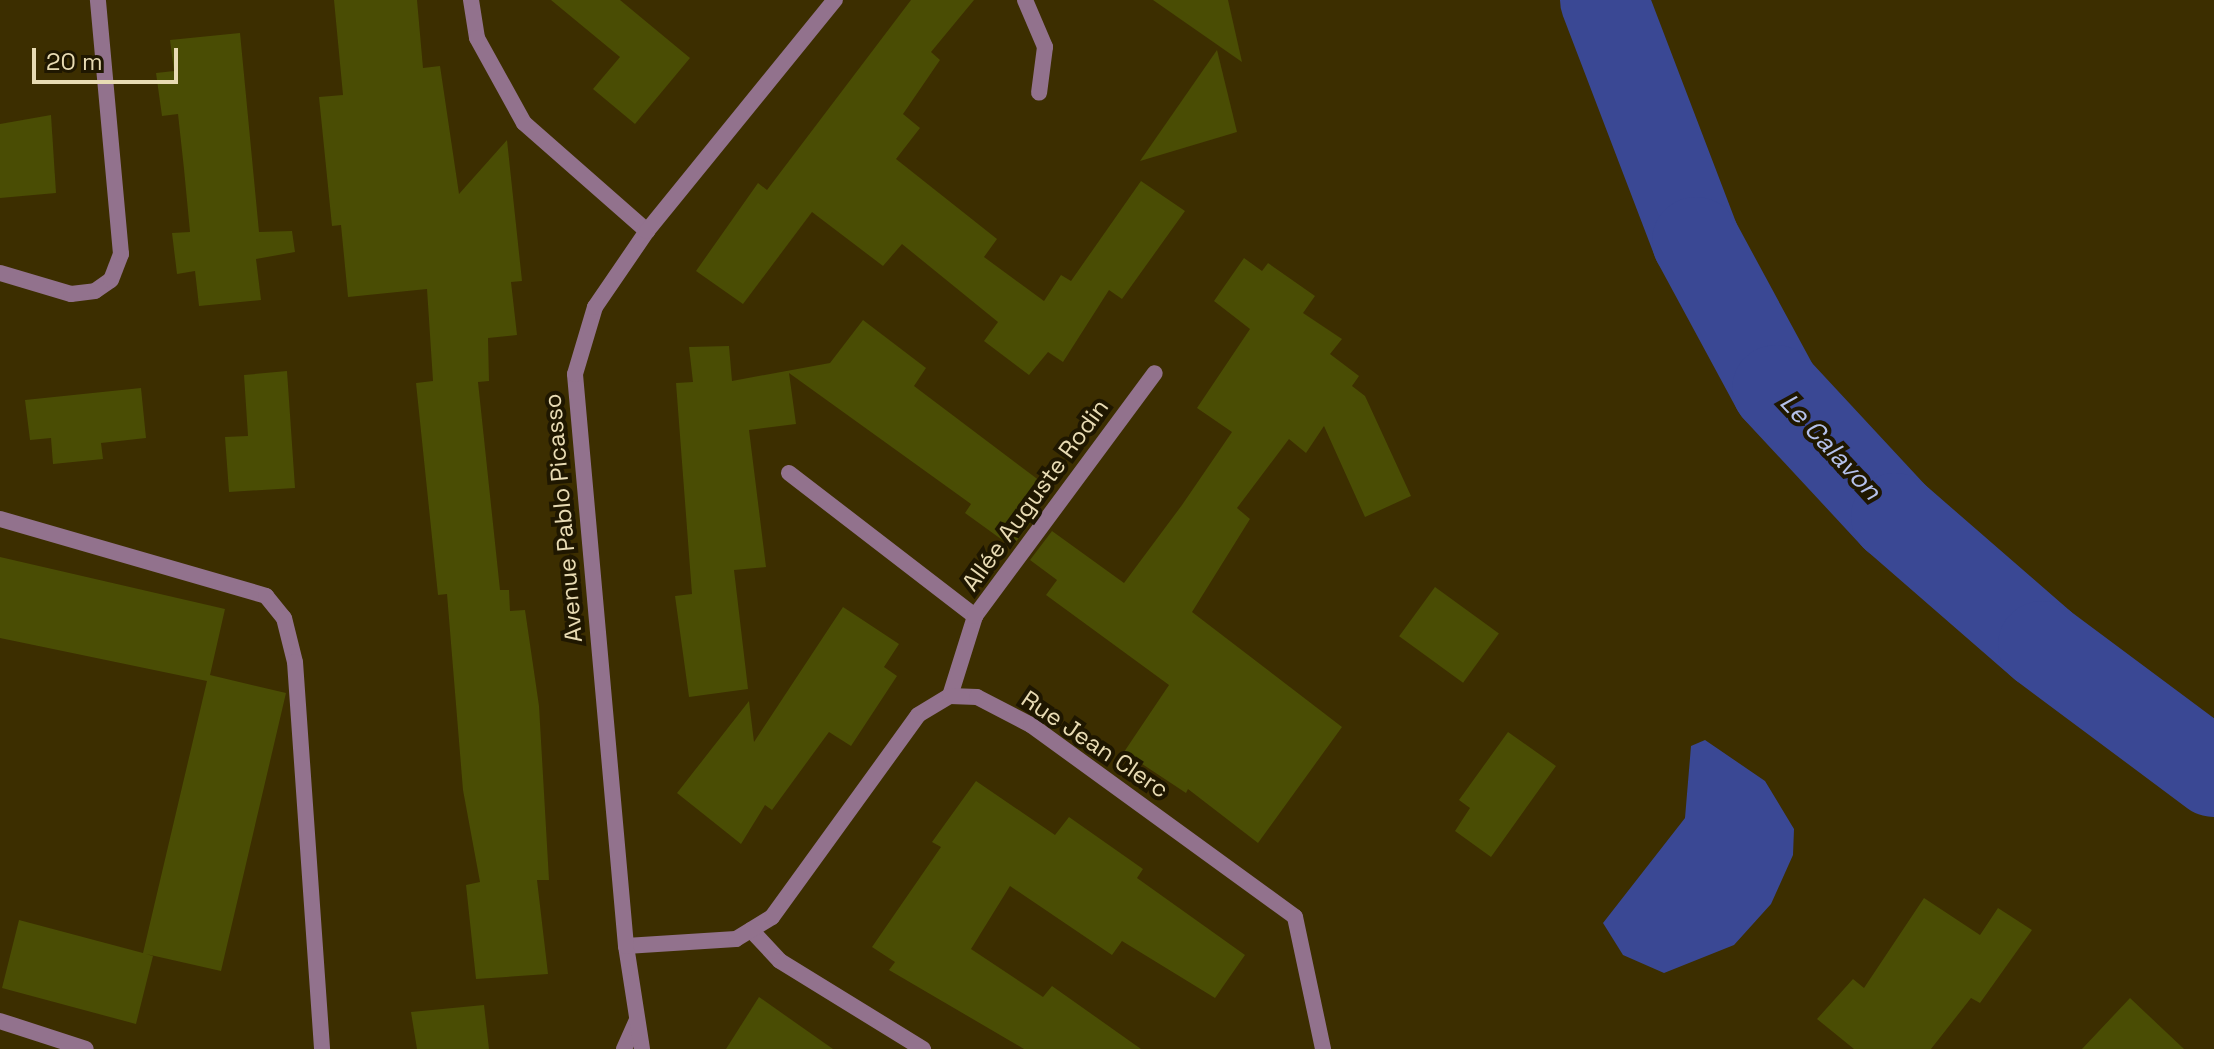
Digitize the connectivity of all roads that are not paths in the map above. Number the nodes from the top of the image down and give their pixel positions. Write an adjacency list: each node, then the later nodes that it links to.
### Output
1 (98, 0): 7 (street)
2 (471, 0): 6 (street)
3 (835, 0): 6 (street, Avenue Pablo Picasso)
4 (1025, 0): 5 (street)
5 (1039, 93)
6 (647, 231): 14 (street, Avenue Pablo Picasso)
7 (0, 273)
8 (1155, 373): 11 (street, Allée Auguste Rodin)
9 (789, 473): 11 (street)
10 (0, 519): 18 (street)
11 (975, 616): 12 (street, Allée Auguste Rodin)
12 (950, 696): 13 (street); 22 (street, Rue Jean Clerc)
13 (751, 930): 14 (street); 21 (street)
14 (626, 946): 15 (street, Avenue Pablo Picasso)
15 (637, 1019): 19 (street); 20 (street, Avenue Pablo Picasso)
16 (0, 1021): 17 (street)
17 (86, 1049)
18 (322, 1049)
19 (624, 1049)
20 (642, 1049)
21 (923, 1049)
22 (1323, 1049)

